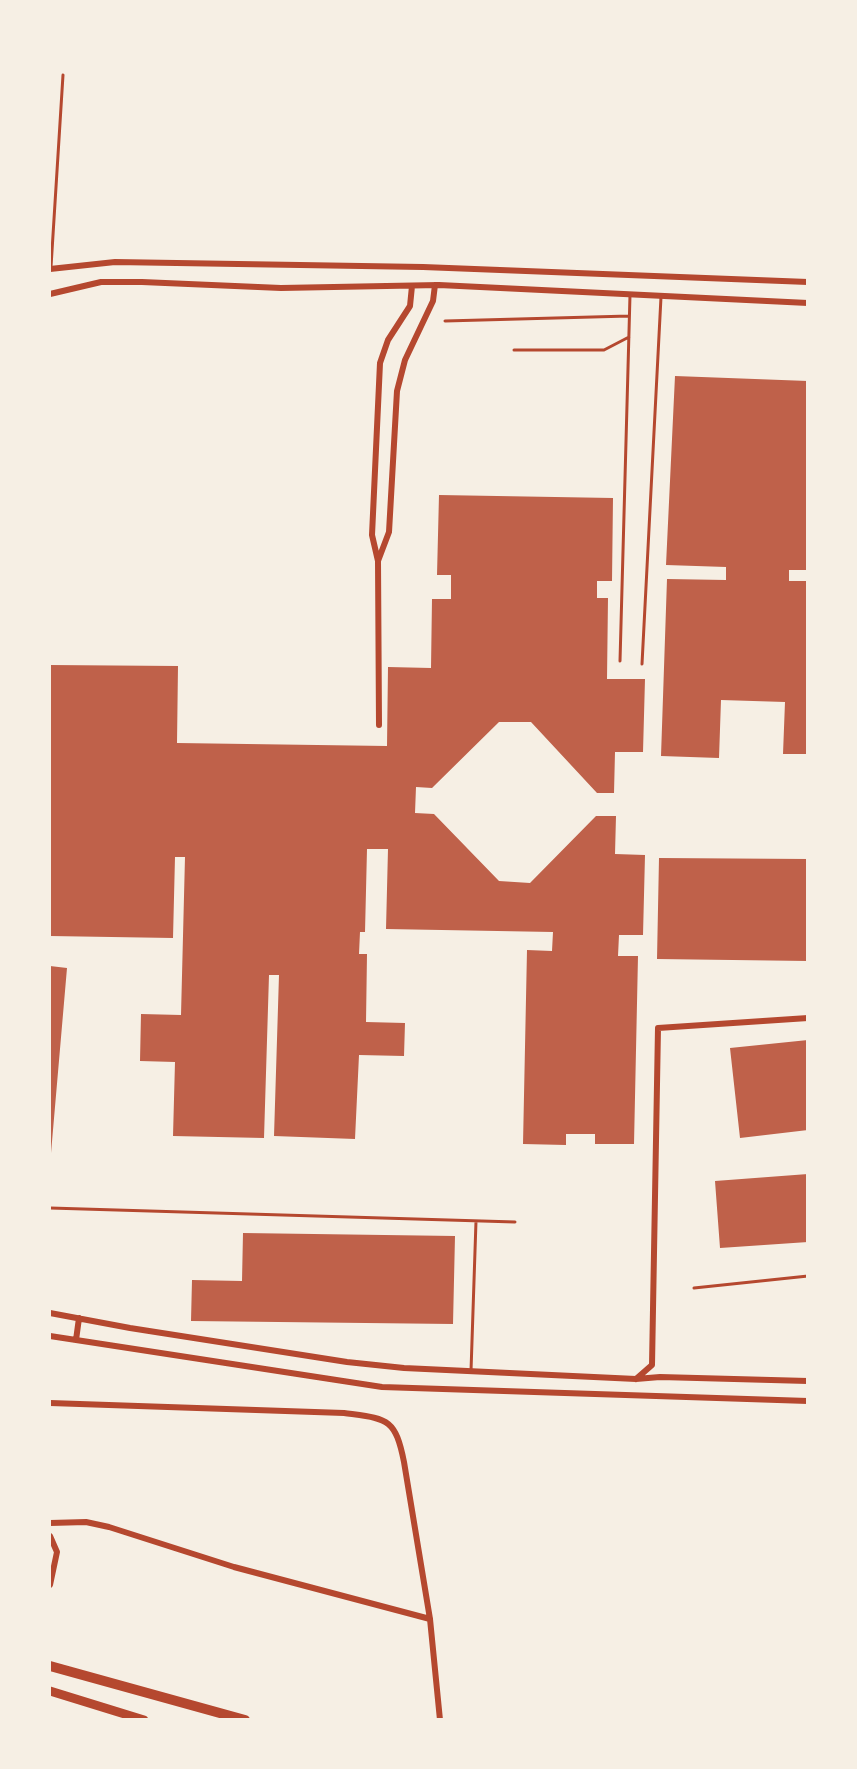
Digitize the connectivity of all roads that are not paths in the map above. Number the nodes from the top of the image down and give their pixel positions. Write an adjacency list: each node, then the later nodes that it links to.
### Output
1 (63, 75): 2 (lane)
2 (50, 269): 3 (street)
3 (807, 282)
4 (435, 285): 5 (street); 6 (street); 14 (street)
5 (412, 286): 7 (street); 14 (street)
6 (630, 293): 8 (street); 10 (lane)
7 (50, 294)
8 (662, 296): 9 (street); 16 (lane)
9 (807, 303)
10 (629, 316): 11 (lane); 12 (lane)
11 (446, 321)
12 (628, 337): 13 (lane); 15 (lane)
13 (514, 350)
14 (378, 561): 17 (street)
15 (620, 661)
16 (642, 663)
17 (380, 725)
18 (807, 1018): 29 (street)
19 (50, 1208): 20 (lane)
20 (476, 1221): 21 (lane); 28 (lane)
21 (515, 1222)
22 (807, 1276): 23 (lane)
23 (694, 1288)
24 (50, 1313): 25 (street)
25 (79, 1318): 27 (street); 28 (street)
26 (50, 1335): 27 (street)
27 (76, 1340): 31 (street)
28 (471, 1371): 29 (street)
29 (636, 1379): 30 (street)
30 (807, 1381)
31 (807, 1401)
32 (50, 1403): 36 (street)
33 (50, 1523): 36 (street)
34 (50, 1536): 35 (street)
35 (50, 1585)
36 (430, 1619): 41 (street)
37 (50, 1666): 40 (highway)
38 (50, 1691): 39 (main road)
39 (144, 1719)
40 (245, 1719)
41 (440, 1719)

